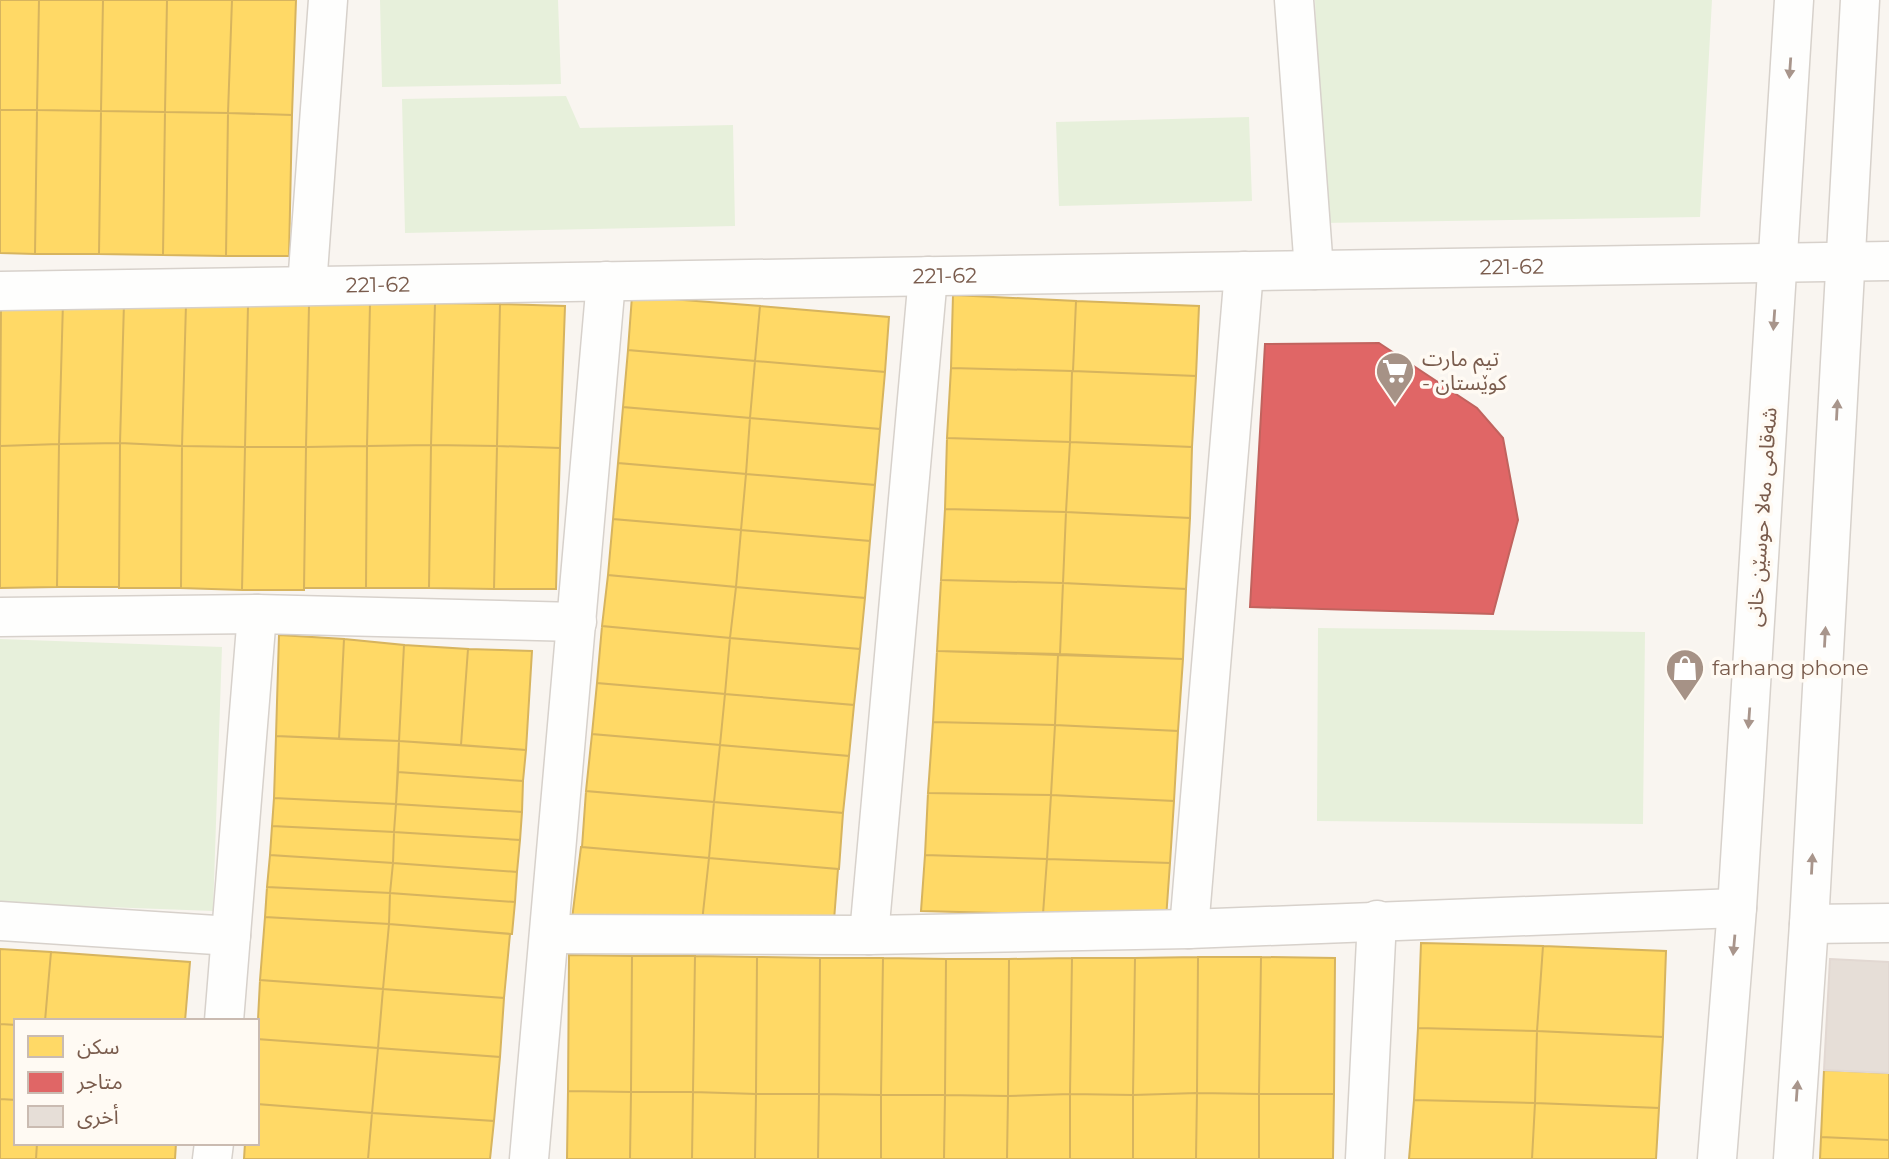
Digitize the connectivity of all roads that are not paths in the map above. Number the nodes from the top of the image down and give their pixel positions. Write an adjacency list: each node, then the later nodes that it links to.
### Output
1 (328, 0): 12 (street)
2 (1294, 0): 8 (street)
3 (1794, 0): 7 (street, شەقامی مەلا حوسێن خانی, one-way to 7)
4 (1860, 0): 5 (street)
5 (1845, 261): 6 (street, 221-62); 7 (street, 221-62); 21 (street, one-way to 5)
6 (1889, 261)
7 (1777, 262): 8 (street, 221-62); 17 (street, شەقامی مەلا حوسێن خانی, one-way to 17)
8 (1314, 270): 9 (street, 221-62)
9 (1244, 271): 10 (street, 221-62); 22 (street)
10 (928, 276): 11 (street, 221-62); 24 (street)
11 (606, 281): 12 (street, 221-62); 16 (street)
12 (307, 286): 13 (street, 221-62)
13 (0, 291)
14 (257, 614): 15 (street); 16 (street); 25 (street)
15 (0, 617)
16 (577, 622): 23 (street)
17 (1737, 908): 18 (street); 29 (street, شەقامی مەلا حوسێن خانی, one-way to 29)
18 (1377, 920): 22 (street); 28 (street)
19 (0, 921): 25 (street)
20 (1889, 923): 21 (street)
21 (1809, 924): 30 (street, one-way to 21)
22 (1189, 929): 24 (street)
23 (550, 934): 24 (street); 27 (street)
24 (869, 935)
25 (231, 936): 26 (street)
26 (224, 1019)
27 (529, 1159)
28 (1365, 1159)
29 (1717, 1159)
30 (1793, 1159)

